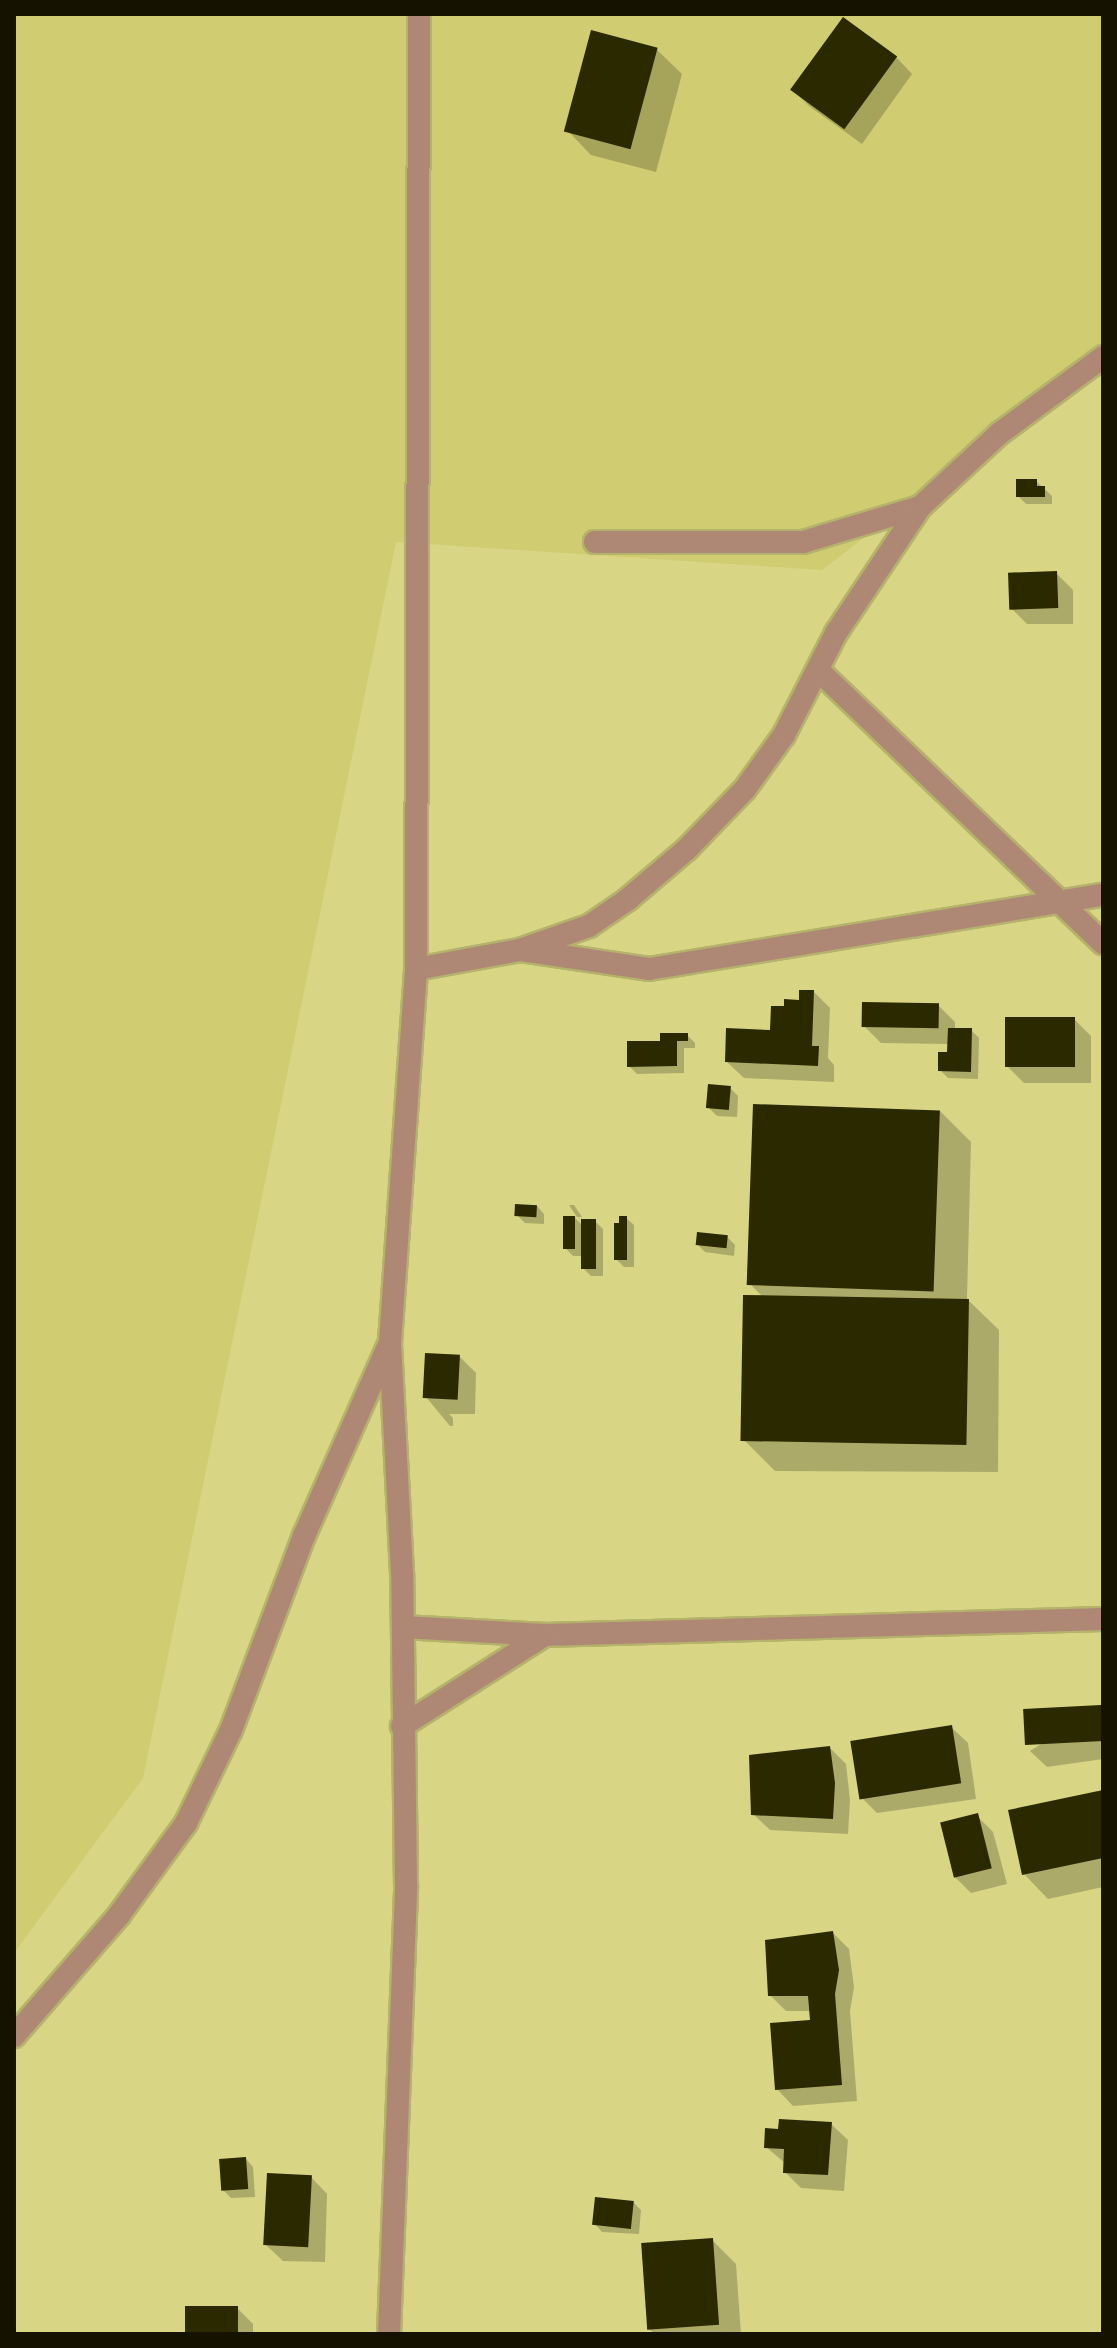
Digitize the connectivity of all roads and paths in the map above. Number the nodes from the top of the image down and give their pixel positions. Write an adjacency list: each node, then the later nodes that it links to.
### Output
1 (419, 14): 10 (street)
2 (1103, 357): 3 (street)
3 (920, 507): 4 (street); 5 (street)
4 (595, 542)
5 (819, 671): 7 (street); 9 (street)
6 (1103, 895): 7 (street)
7 (1058, 900): 8 (street); 9 (street)
8 (1103, 943)
9 (520, 950): 10 (street)
10 (416, 969): 11 (street)
11 (390, 1342): 13 (street); 16 (street)
12 (1103, 1619): 14 (street)
13 (403, 1627): 14 (street); 15 (street)
14 (545, 1635): 15 (street)
15 (402, 1726): 17 (street)
16 (14, 2036)
17 (389, 2334)

